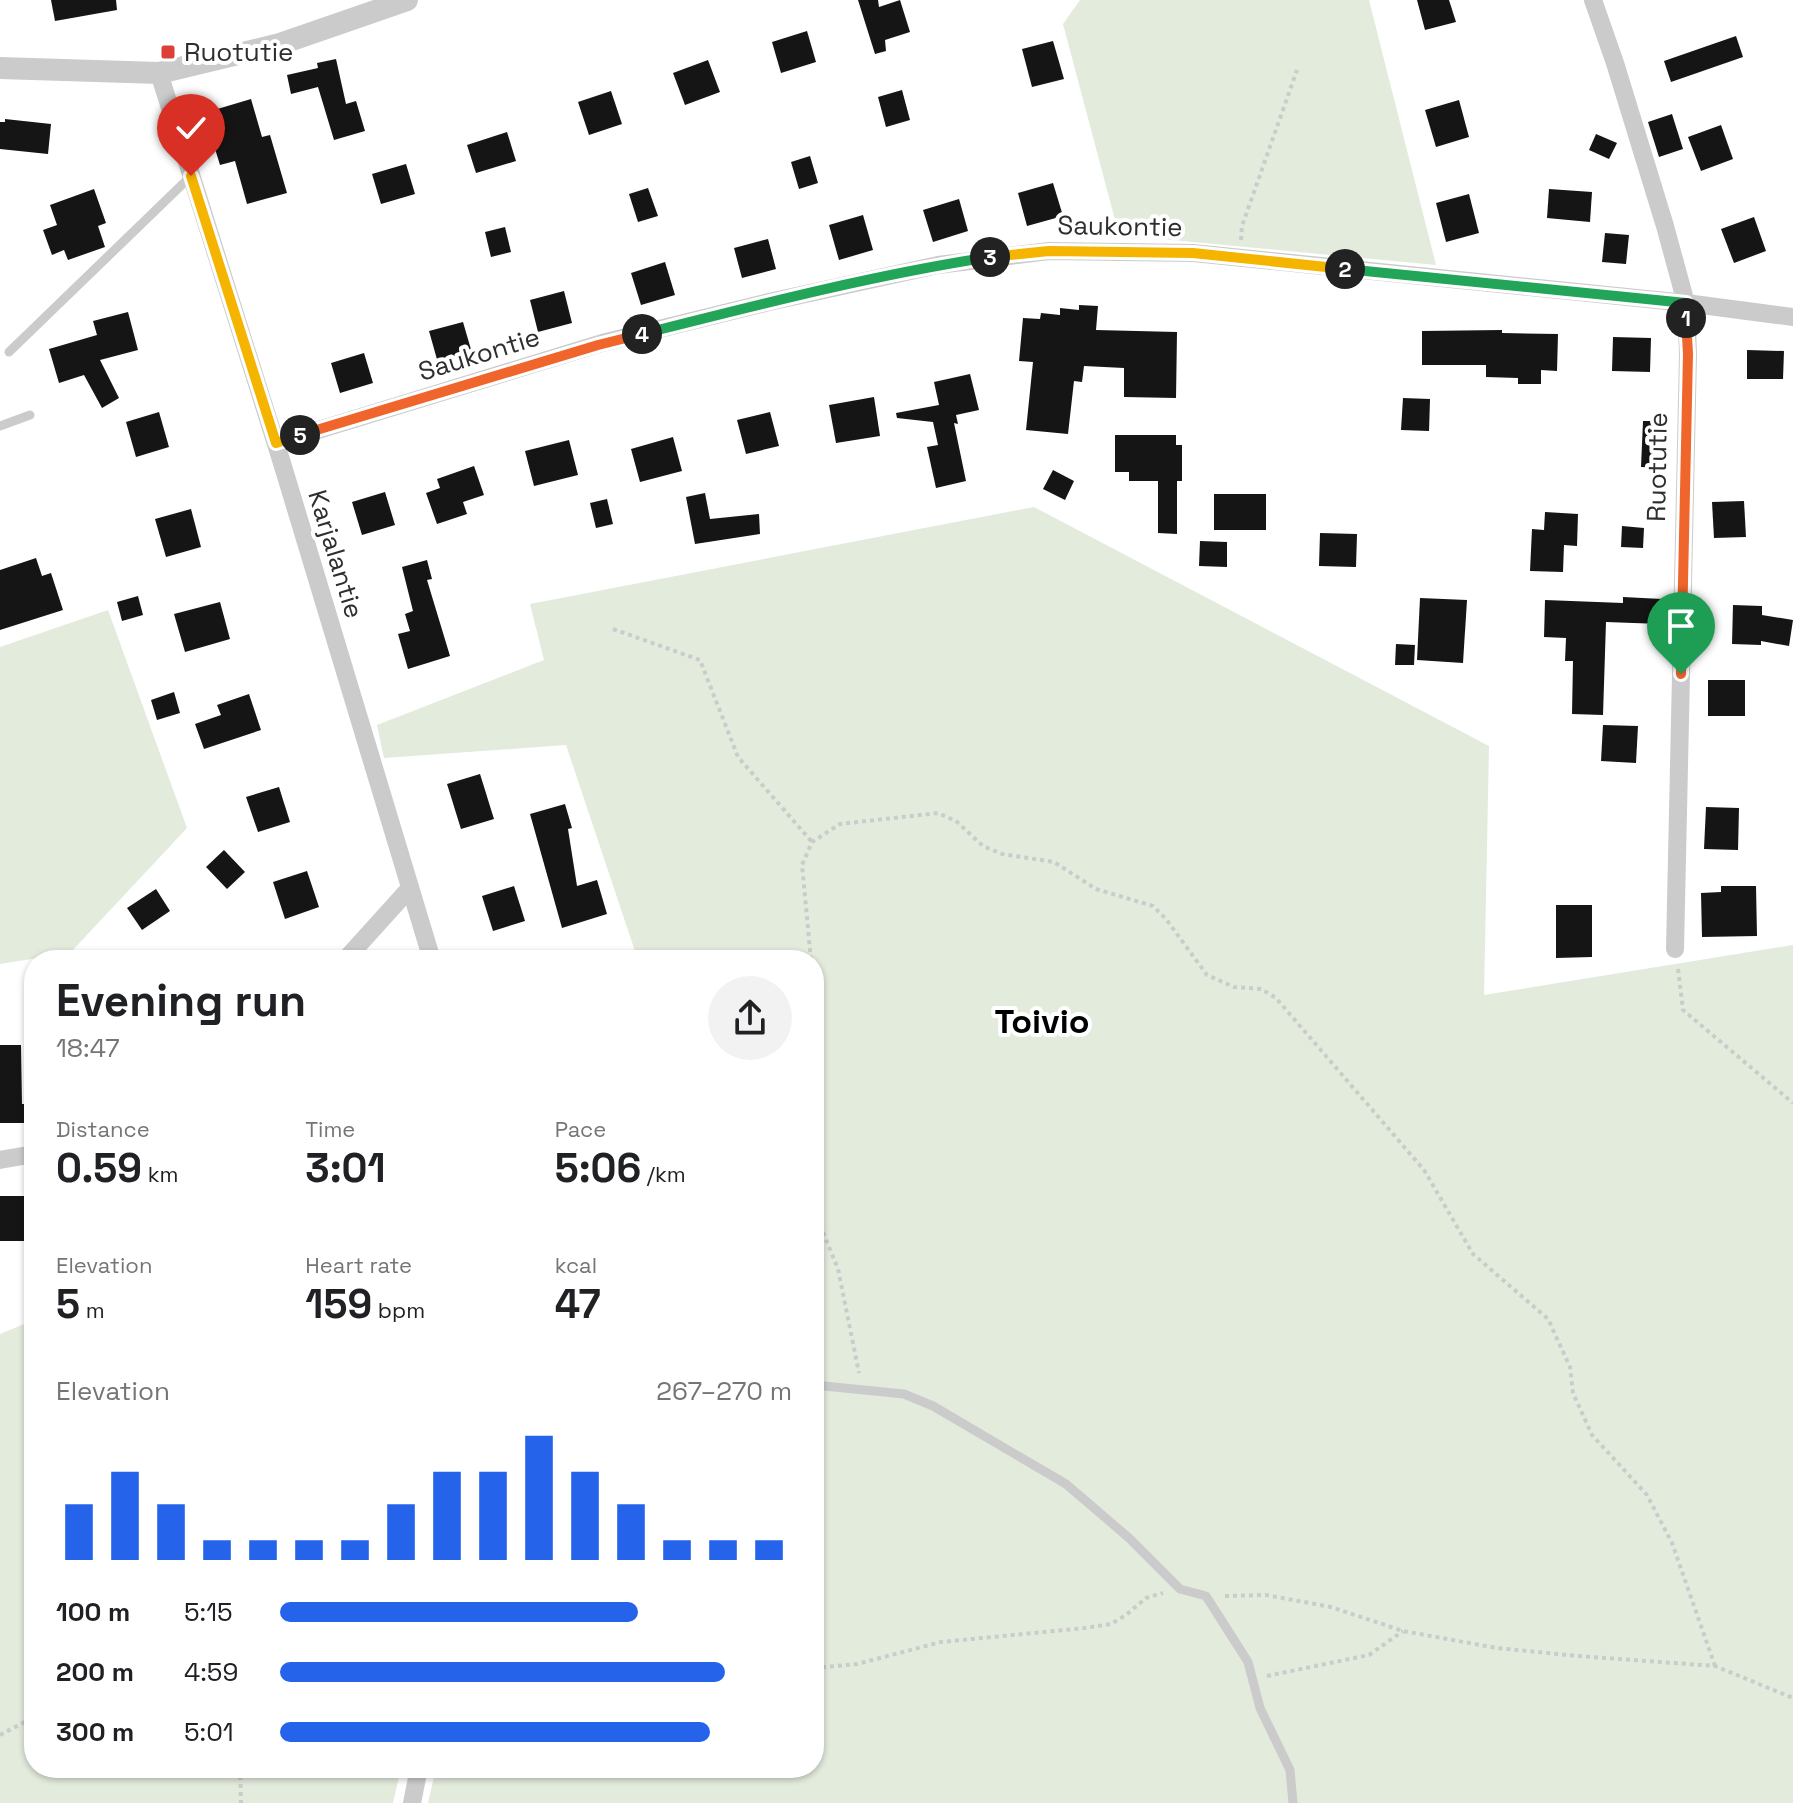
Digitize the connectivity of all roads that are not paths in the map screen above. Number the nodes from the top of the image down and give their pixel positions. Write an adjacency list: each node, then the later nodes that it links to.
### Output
1 (407, 0): 4 (street)
2 (1593, 0): 6 (street, Ruotutie)
3 (0, 68): 4 (street)
4 (159, 73): 5 (street, Karjalantie)
5 (191, 176): 8 (lane); 11 (street, Karjalantie)
6 (1686, 303): 7 (street, Saukontie); 11 (street, Saukontie); 13 (street, Ruotutie)
7 (1793, 317)
8 (9, 352)
9 (30, 415): 10 (lane)
10 (0, 426)
11 (276, 443): 12 (street, Karjalantie)
12 (410, 888): 14 (street); 15 (street, Karjalantie)
13 (1675, 949)
14 (354, 950)
15 (429, 950)
16 (24, 1156): 17 (street)
17 (0, 1160)
18 (824, 1386): 21 (lane)
19 (417, 1778): 20 (street)
20 (412, 1803)
21 (1293, 1803)

